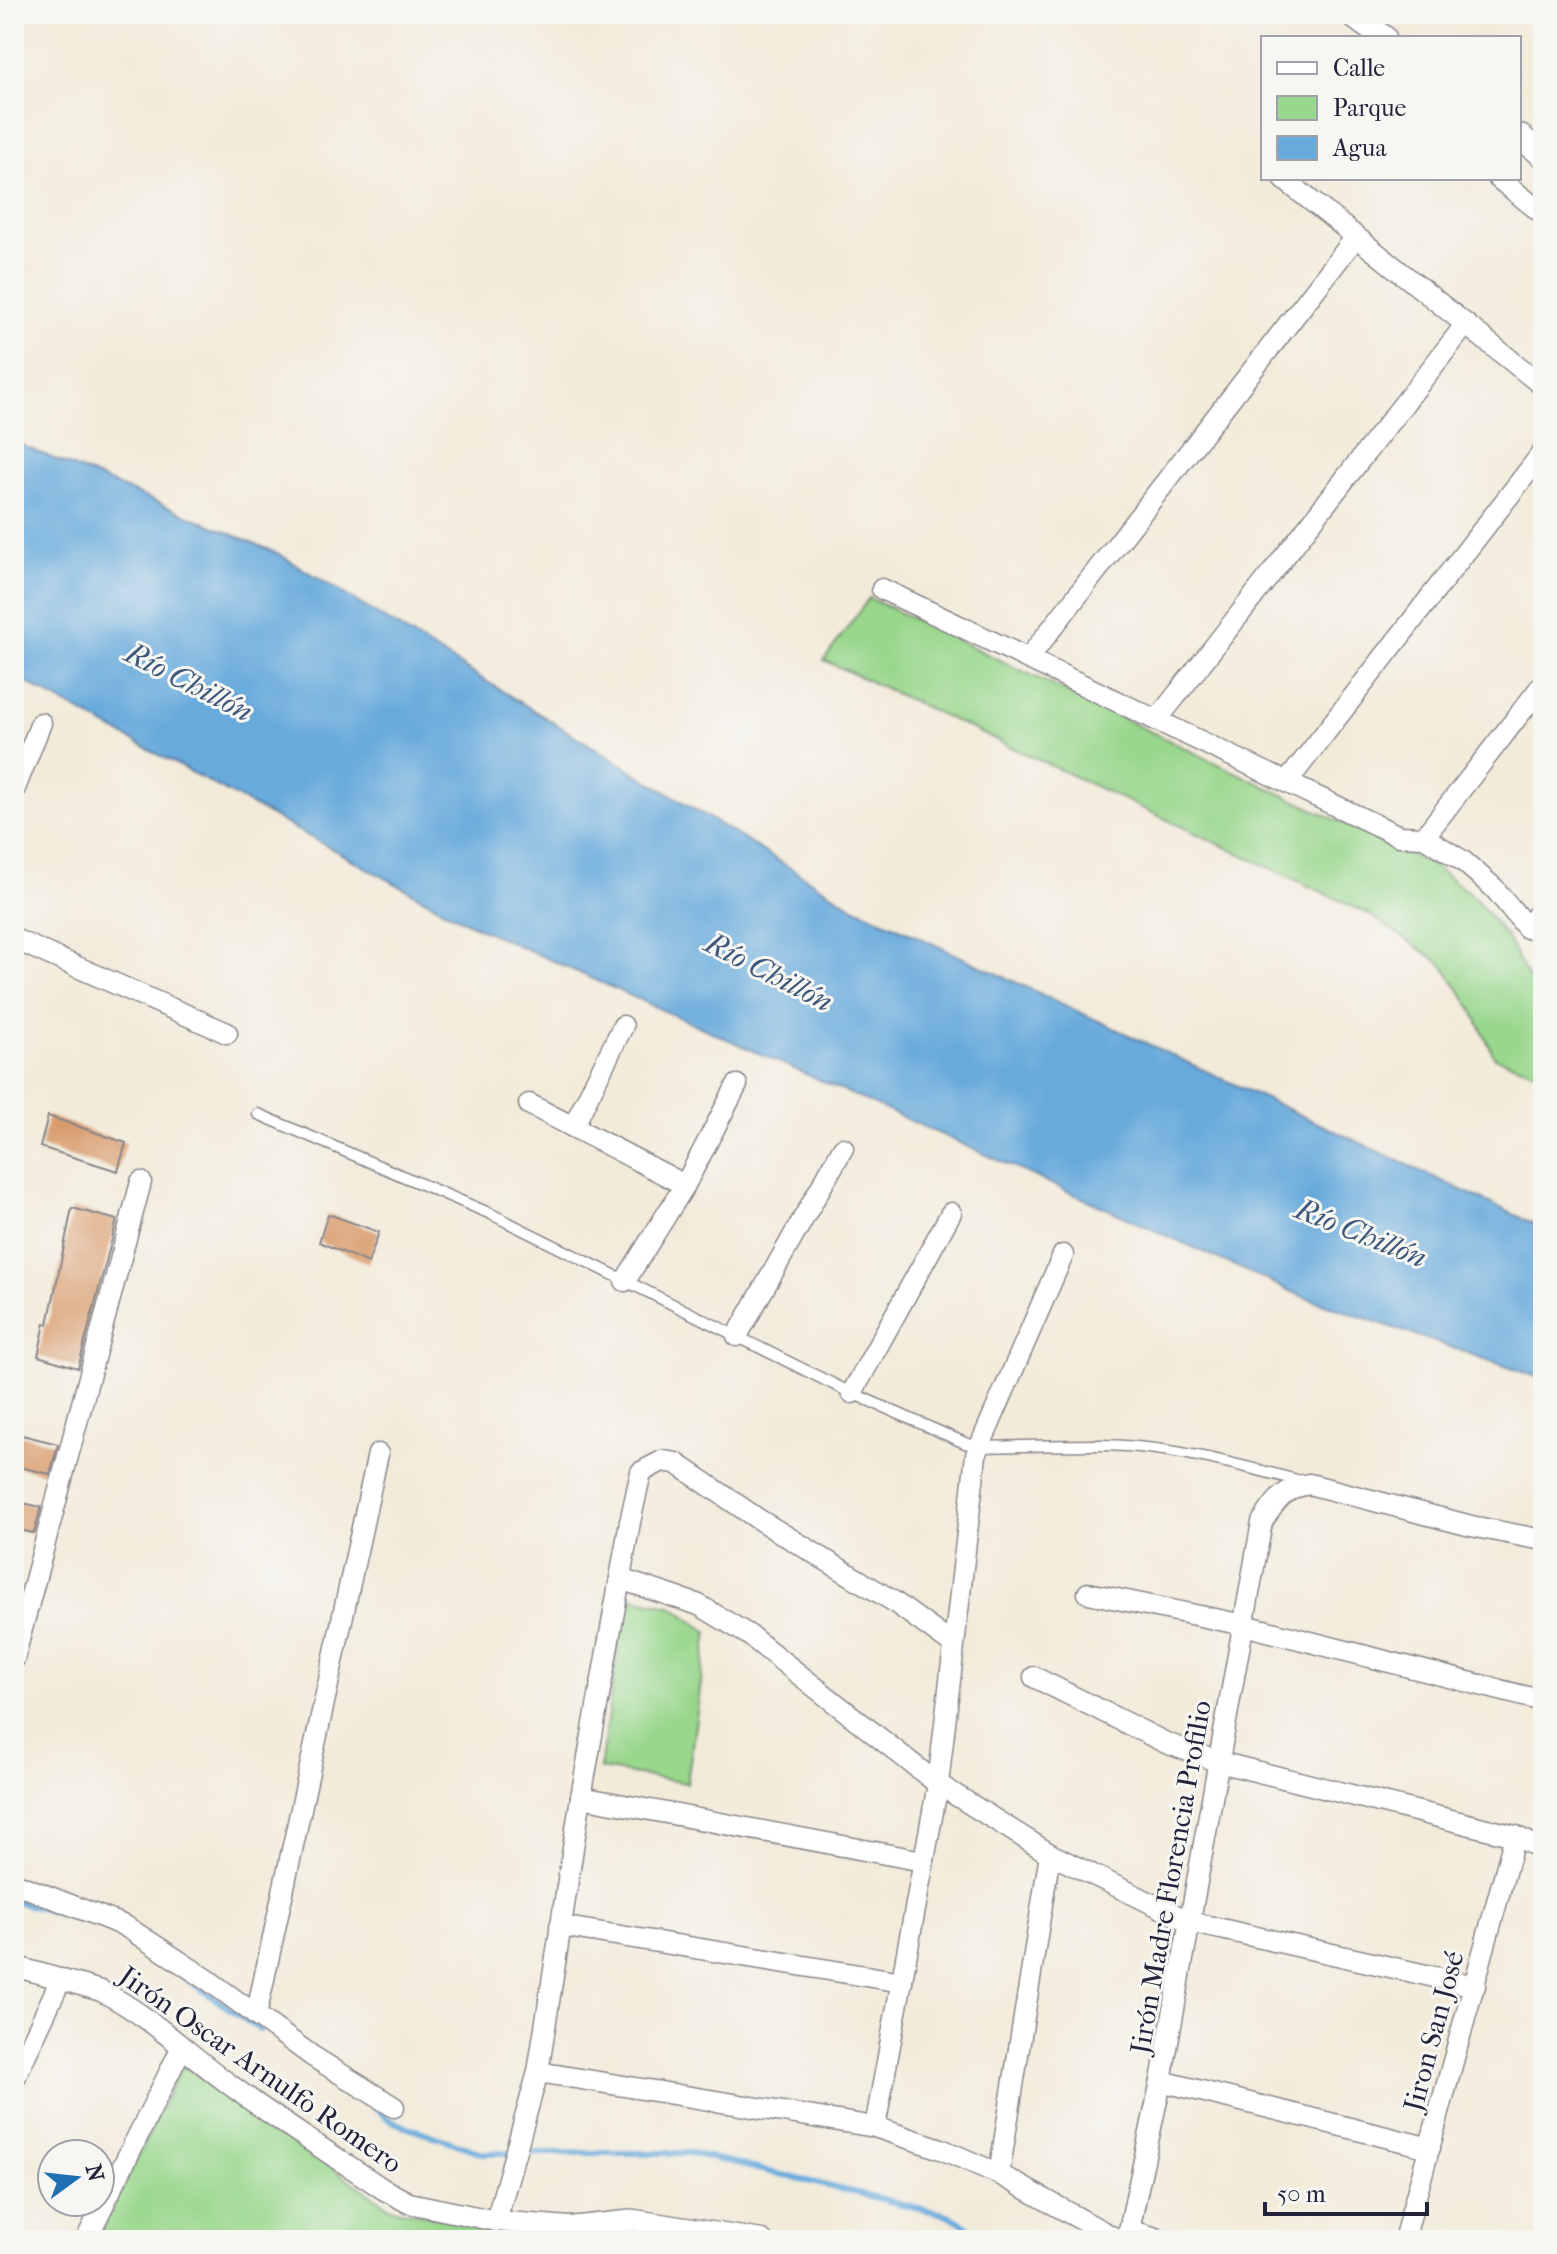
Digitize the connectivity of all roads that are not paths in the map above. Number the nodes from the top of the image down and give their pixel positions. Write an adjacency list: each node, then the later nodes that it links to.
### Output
1 (1351, 14): 2 (street)
2 (1381, 36)
3 (1521, 138): 4 (street)
4 (1543, 155)
5 (1285, 180): 8 (street)
6 (1500, 180): 7 (street)
7 (1543, 214)
8 (1356, 237): 9 (street); 13 (street)
9 (1466, 324): 10 (street); 15 (street)
10 (1543, 386)
11 (1543, 452): 17 (street)
12 (882, 589): 13 (street)
13 (1028, 659): 15 (street)
14 (1543, 684): 19 (street)
15 (1157, 720): 17 (street)
16 (41, 723): 18 (street)
17 (1287, 782): 19 (street)
18 (14, 791)
19 (1424, 837): 20 (street)
20 (1543, 908)
21 (14, 939): 23 (street)
22 (623, 1026): 27 (street)
23 (227, 1033)
24 (737, 1085): 30 (street)
25 (529, 1104): 27 (street)
26 (258, 1114): 33 (lane)
27 (573, 1127): 30 (street)
28 (843, 1148): 34 (street)
29 (141, 1182): 44 (street)
30 (685, 1185): 33 (street)
31 (951, 1213): 35 (street)
32 (1063, 1255): 36 (street)
33 (625, 1281): 34 (lane)
34 (737, 1336): 35 (lane)
35 (852, 1393): 36 (lane)
36 (980, 1447): 38 (lane); 43 (street)
37 (378, 1454): 61 (street)
38 (1309, 1484): 39 (street); 42 (street, Jirón Madre Florencia Profilio)
39 (1543, 1540)
40 (620, 1579): 43 (street); 48 (street); 49 (street)
41 (1088, 1593): 42 (street)
42 (1244, 1625): 46 (street); 47 (street, Jirón Madre Florencia Profilio)
43 (952, 1644): 48 (street)
44 (14, 1659)
45 (1034, 1677): 47 (street)
46 (1543, 1701)
47 (1219, 1762): 50 (street); 55 (street, Jirón Madre Florencia Profilio)
48 (938, 1784): 52 (street); 53 (street)
49 (581, 1797): 53 (street); 56 (street)
50 (1515, 1836): 51 (street); 60 (street, Jiron San José)
51 (1543, 1849)
52 (1050, 1854): 55 (street); 69 (street)
53 (923, 1861): 59 (street)
54 (14, 1883): 61 (street)
55 (1190, 1922): 60 (street); 65 (street, Jirón Madre Florencia Profilio)
56 (560, 1926): 59 (street); 63 (street)
57 (14, 1966): 58 (street, Jirón Oscar Arnulfo Romero)
58 (61, 1979): 62 (street, Jirón Oscar Arnulfo Romero); 64 (street)
59 (902, 1982): 67 (street)
60 (1475, 1986): 68 (street, Jiron San José)
61 (256, 2016): 66 (street)
62 (182, 2047): 70 (street, Jirón Oscar Arnulfo Romero); 73 (street)
63 (538, 2072): 67 (street); 70 (street)
64 (14, 2080)
65 (1161, 2081): 68 (street); 72 (street, Jirón Madre Florencia Profilio)
66 (394, 2107)
67 (875, 2127): 69 (street)
68 (1430, 2148): 76 (street, Jiron San José)
69 (999, 2174): 72 (street)
70 (496, 2221): 71 (street, Jirón Oscar Arnulfo Romero)
71 (689, 2234): 74 (street, Jirón Oscar Arnulfo Romero)
72 (1123, 2237): 75 (street)
73 (86, 2240)
74 (762, 2240)
75 (1163, 2240)
76 (1404, 2240)

